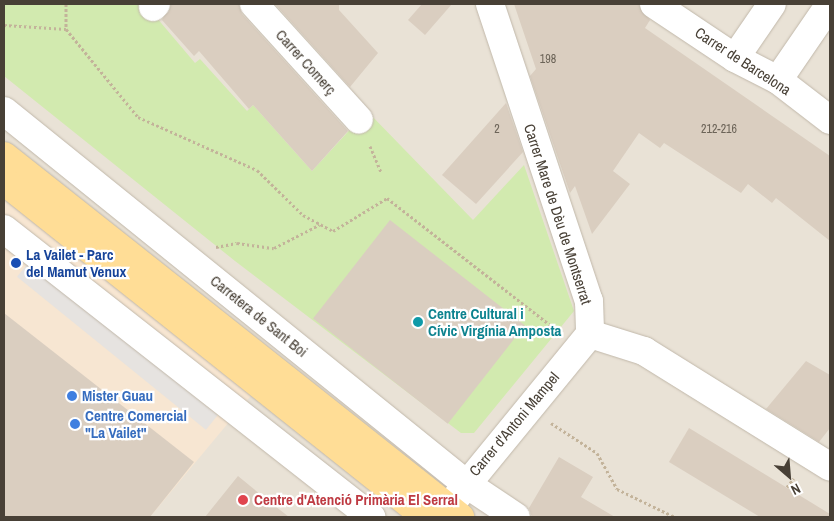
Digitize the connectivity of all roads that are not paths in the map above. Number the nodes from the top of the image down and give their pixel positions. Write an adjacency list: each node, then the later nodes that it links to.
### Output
1 (254, 4): 9 (street, Carrer Comerç)
2 (490, 4): 14 (street, Carrer Mare de Dèu de Montserrat)
3 (654, 4): 6 (street, Carrer de Barcelona)
4 (772, 4): 6 (street)
5 (830, 4): 7 (street)
6 (735, 58): 7 (street, Carrer de Barcelona)
7 (778, 80): 10 (street, Carrer de Barcelona)
8 (4, 111): 16 (street, Carretera de Sant Boi)
9 (359, 120)
10 (830, 120)
11 (4, 156): 17 (main road)
12 (4, 181): 17 (main road)
13 (4, 229): 18 (street)
14 (590, 334): 15 (street); 16 (street, Carrer d'Antoni Mampel)
15 (830, 467)
16 (465, 483): 17 (street, Carrer d'Antoni Mampel); 19 (street, Carretera de Sant Boi)
17 (445, 515)
18 (371, 517)
19 (516, 517)

